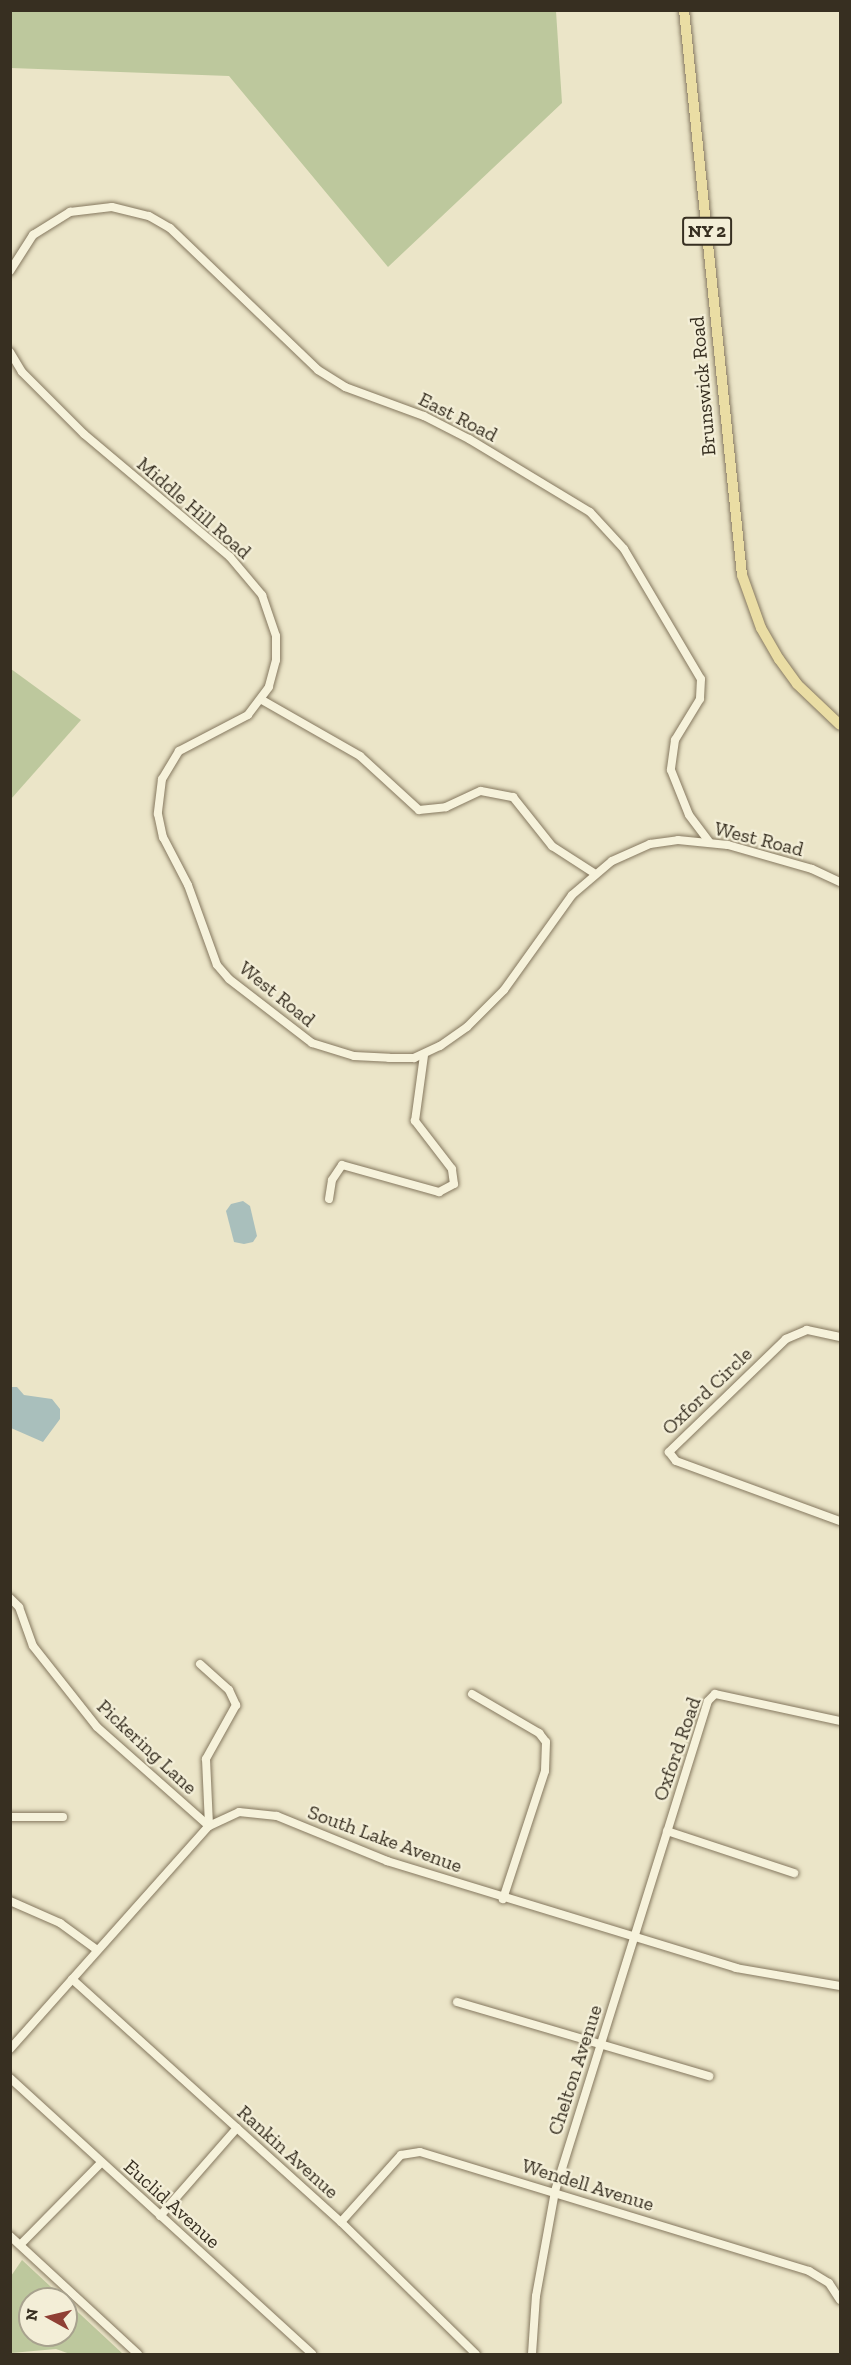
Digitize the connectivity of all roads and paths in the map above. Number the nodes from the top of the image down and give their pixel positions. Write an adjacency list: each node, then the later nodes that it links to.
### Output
1 (684, 10): 5 (main road, Brunswick Road / NY 2)
2 (10, 271): 6 (street, East Road)
3 (10, 352): 4 (street, Middle Hill Road)
4 (262, 700): 7 (street); 9 (street, West Road)
5 (840, 725)
6 (709, 842): 7 (street, West Road); 8 (street, West Road)
7 (594, 873): 9 (street, West Road)
8 (840, 882)
9 (424, 1055): 10 (street)
10 (329, 1199)
11 (840, 1337): 12 (street, Oxford Circle)
12 (840, 1521)
13 (10, 1598): 19 (street, Pickering Lane)
14 (200, 1664): 19 (street)
15 (472, 1694): 22 (street)
16 (840, 1721): 20 (street, Oxford Road)
17 (63, 1817): 18 (street)
18 (10, 1818)
19 (209, 1826): 22 (street, South Lake Avenue); 25 (street, South Lake Avenue)
20 (667, 1831): 21 (street); 24 (street, Oxford Road)
21 (794, 1873)
22 (503, 1899): 24 (street, South Lake Avenue)
23 (10, 1901): 25 (street)
24 (634, 1938): 27 (street, South Lake Avenue); 29 (street, Chelton Avenue)
25 (97, 1950): 26 (street, South Lake Avenue)
26 (72, 1978): 30 (street, South Lake Avenue); 33 (street, Rankin Avenue)
27 (840, 1986)
28 (457, 2002): 29 (street)
29 (600, 2046): 31 (street); 35 (street, Chelton Avenue)
30 (10, 2049)
31 (709, 2076)
32 (10, 2078): 34 (street, Euclid Avenue)
33 (237, 2128): 36 (street); 37 (street, Rankin Avenue)
34 (101, 2163): 36 (street, Euclid Avenue); 39 (street)
35 (555, 2191): 37 (street, Wendell Avenue); 40 (street, Wendell Avenue); 44 (street, Chelton Avenue)
36 (160, 2216): 42 (street, Euclid Avenue)
37 (341, 2222): 43 (street, Rankin Avenue)
38 (10, 2236): 39 (street)
39 (20, 2245): 41 (street)
40 (840, 2300)
41 (138, 2355)
42 (312, 2355)
43 (476, 2355)
44 (532, 2355)

